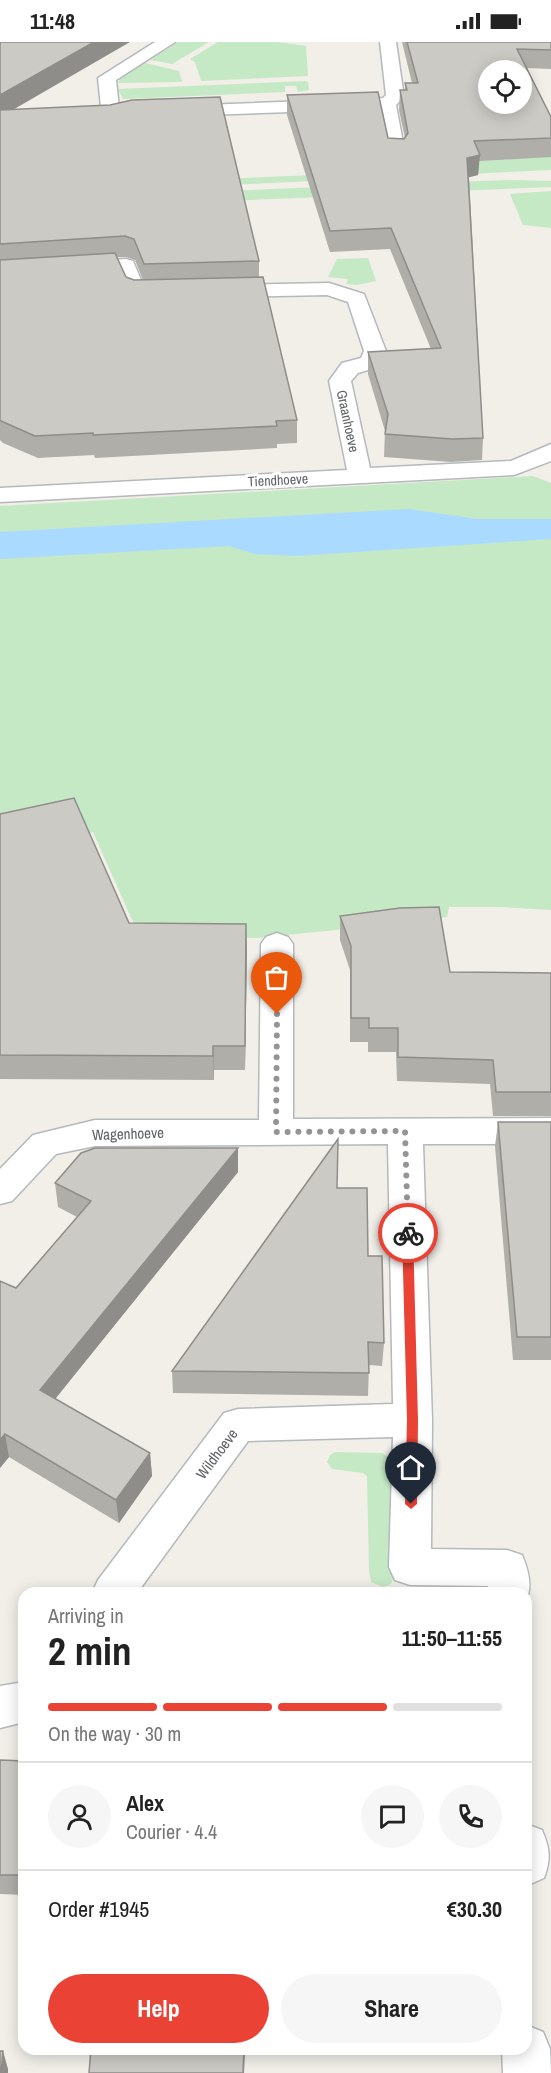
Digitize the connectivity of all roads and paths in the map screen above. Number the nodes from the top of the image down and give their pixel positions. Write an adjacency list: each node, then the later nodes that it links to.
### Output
1 (167, 42): 6 (street)
2 (388, 42): 3 (street)
3 (387, 103): 4 (street); 8 (street)
4 (157, 111)
5 (133, 112): 6 (street)
6 (111, 117): 7 (street)
7 (88, 118)
8 (396, 153)
9 (0, 273): 11 (street)
10 (206, 291): 13 (street, Graanhoeve)
11 (183, 292)
12 (551, 450): 13 (street, Tiendhoeve)
13 (360, 476): 14 (street, Tiendhoeve)
14 (0, 495)
15 (277, 944): 18 (street)
16 (405, 1131): 17 (street, Wagenhoeve); 18 (street, Wagenhoeve); 20 (street)
17 (551, 1131)
18 (276, 1132): 19 (street, Wagenhoeve)
19 (3, 1181)
20 (412, 1420): 21 (street, Wildhoeve); 22 (street)
21 (117, 1587)
22 (509, 1587)
23 (18, 1703): 24 (street)
24 (0, 1707)
25 (526, 2055): 26 (street)
26 (528, 2073)

